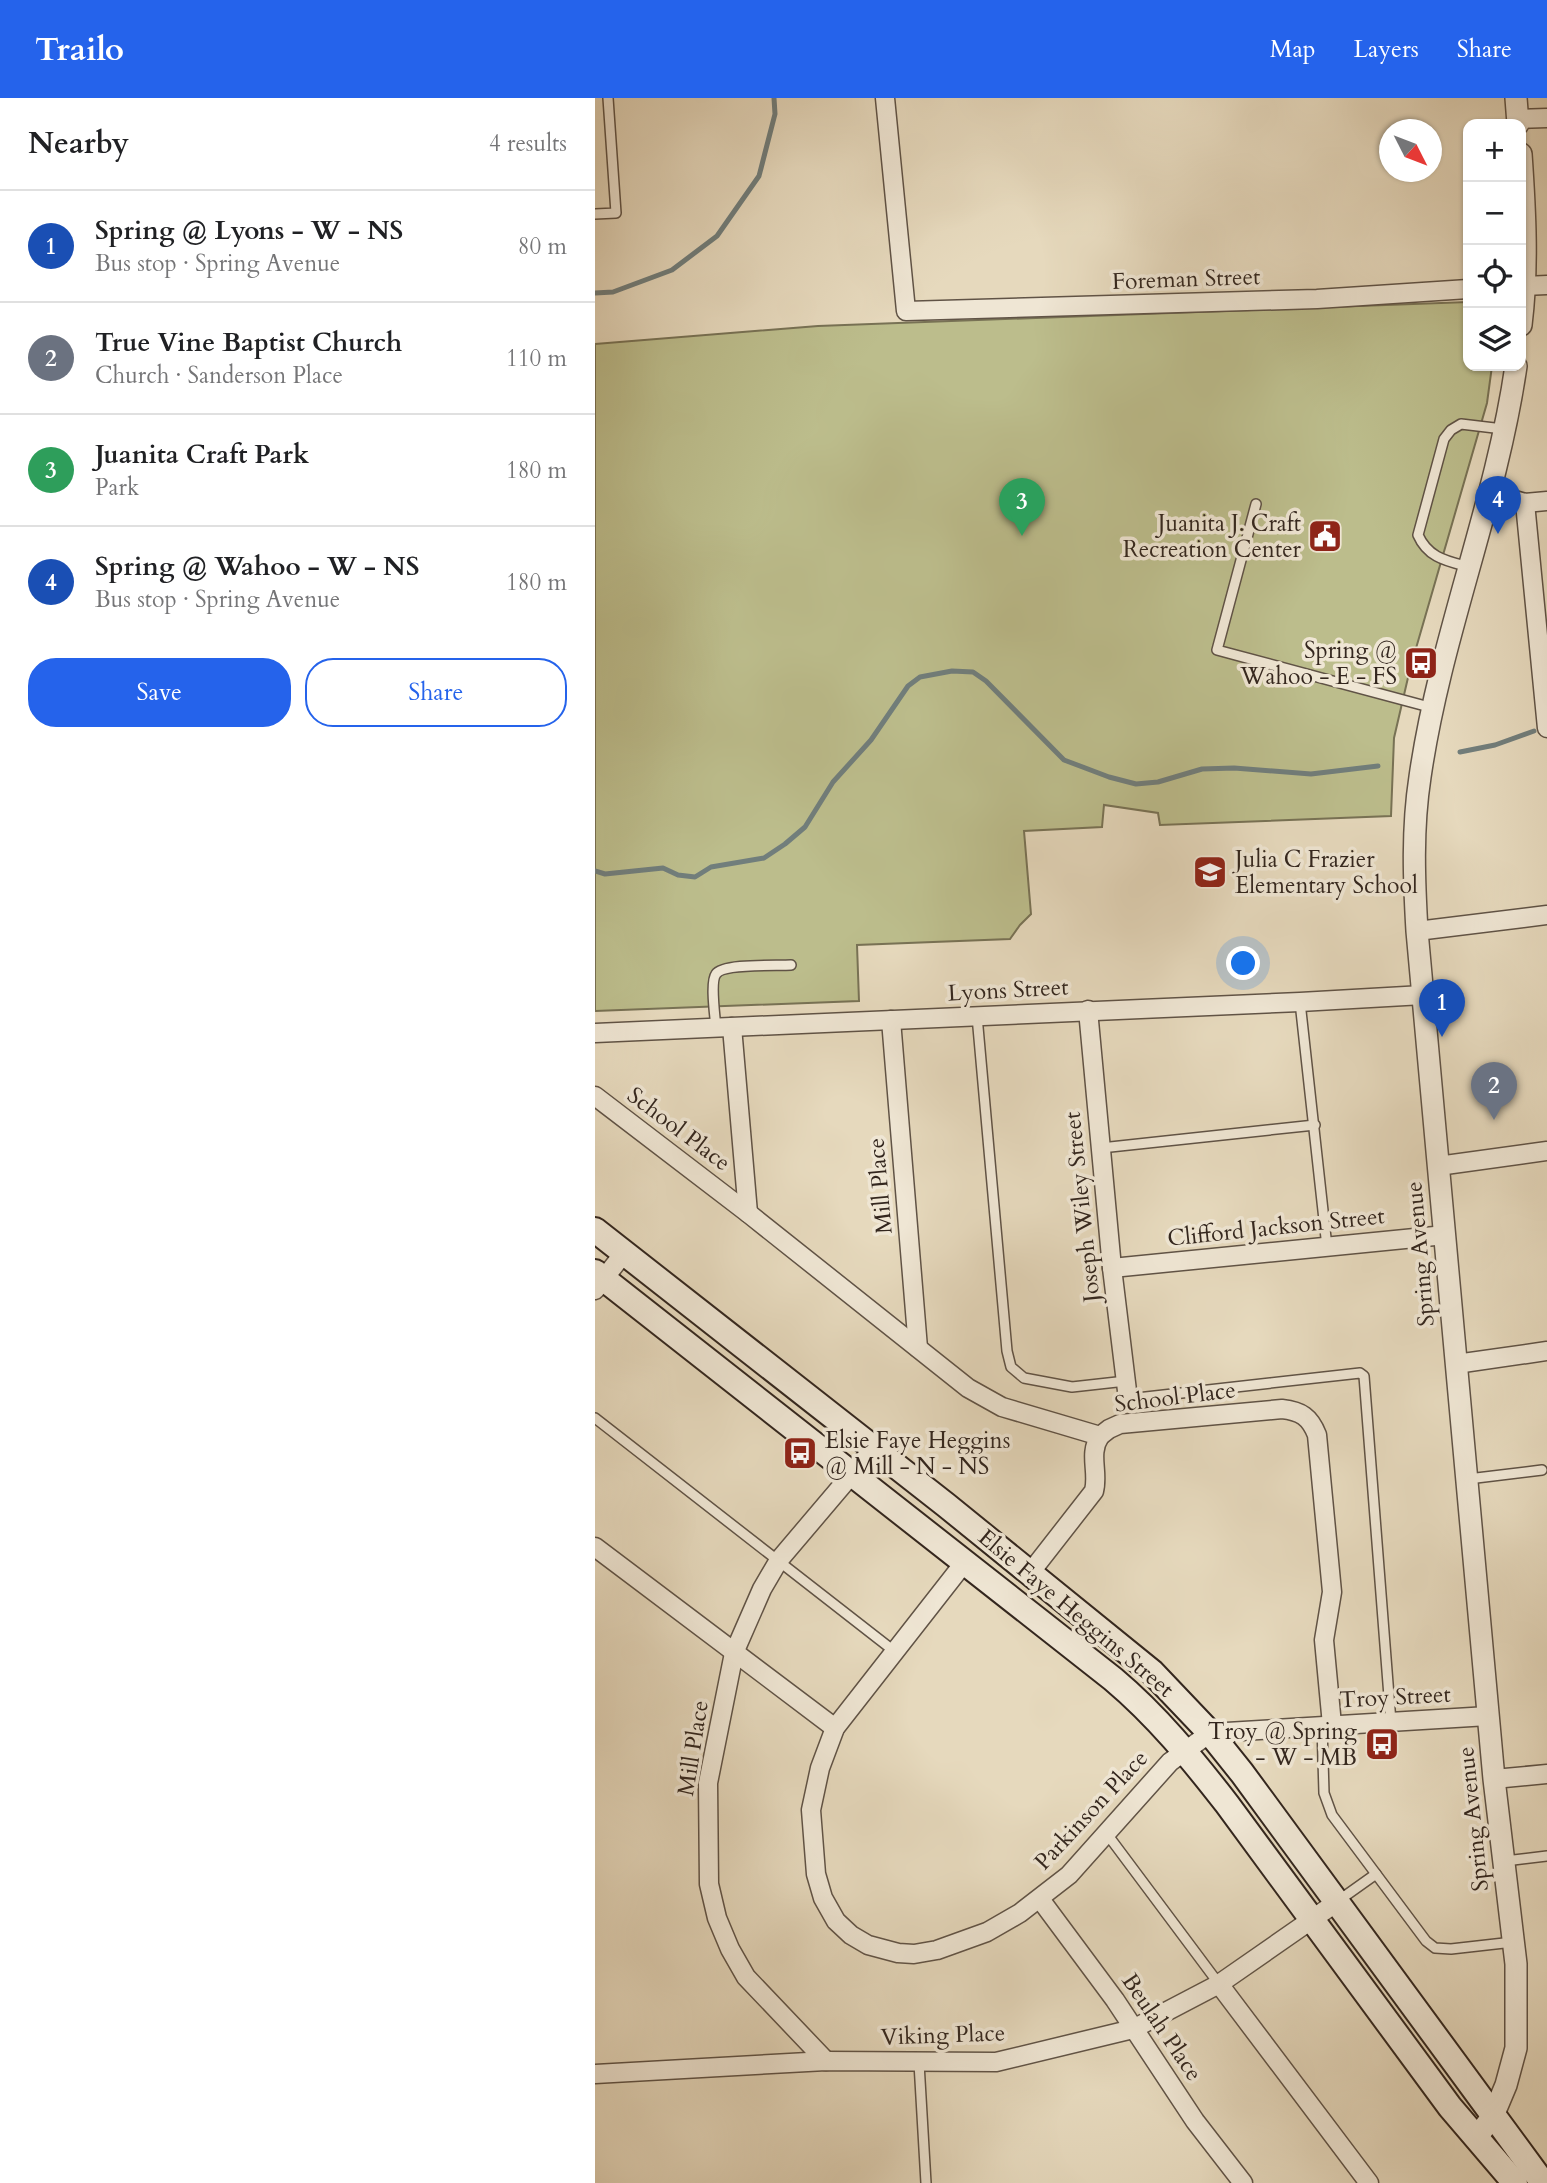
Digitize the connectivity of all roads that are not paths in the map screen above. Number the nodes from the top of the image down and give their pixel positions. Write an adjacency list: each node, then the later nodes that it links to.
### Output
1 (608, 98): 8 (lane)
2 (885, 98): 10 (street, Foreman Street)
3 (1515, 98): 5 (street)
4 (1547, 118): 6 (street)
5 (1518, 119)
6 (1526, 121)
7 (1523, 182): 9 (street)
8 (595, 214)
9 (1531, 286): 11 (street)
10 (1463, 289)
11 (1525, 308)
12 (1515, 371): 13 (street, Spring Avenue)
13 (1503, 429): 14 (street, Spring Avenue); 18 (lane)
14 (1490, 493): 16 (street); 18 (street, Spring Avenue)
15 (1547, 501): 16 (street)
16 (1524, 503): 20 (street)
17 (1256, 504): 19 (lane)
18 (1469, 567): 19 (street, Spring Avenue)
19 (1433, 708): 22 (street, Spring Avenue)
20 (1547, 728)
21 (1547, 915): 22 (street)
22 (1417, 931): 24 (street, Spring Avenue)
23 (791, 965): 29 (lane)
24 (1423, 995): 25 (street, Lyons Street); 35 (street, Spring Avenue)
25 (1300, 1002): 26 (street, Lyons Street); 32 (lane)
26 (1087, 1010): 27 (street, Lyons Street); 33 (street, Joseph Wiley Street)
27 (977, 1016): 28 (street, Lyons Street); 46 (lane)
28 (891, 1020): 29 (street, Lyons Street); 43 (street, Mill Place)
29 (724, 1028): 30 (street, Lyons Street); 36 (street)
30 (595, 1033)
31 (595, 1096): 36 (street, School Place)
32 (1315, 1125): 33 (lane); 39 (lane)
33 (1101, 1147): 41 (street, Joseph Wiley Street)
34 (1547, 1152): 35 (street)
35 (1438, 1166): 38 (street, Spring Avenue)
36 (748, 1213): 43 (street, School Place)
37 (595, 1230): 40 (main road, Elsie Faye Heggins Street)
38 (1445, 1235): 39 (street, Clifford Jackson Street); 45 (street, Spring Avenue)
39 (1327, 1247): 41 (street, Clifford Jackson Street)
40 (624, 1253): 42 (street); 49 (main road, Elsie Faye Heggins Street)
41 (1112, 1268): 46 (street, Joseph Wiley Street)
42 (598, 1281): 51 (main road, Elsie Faye Heggins Street)
43 (918, 1348): 48 (street, School Place)
44 (1547, 1351): 45 (street)
45 (1456, 1364): 52 (street, Spring Avenue)
46 (1127, 1390): 60 (lane)
47 (595, 1418): 54 (lane)
48 (1100, 1436): 56 (street); 61 (street, School Place)
49 (874, 1448): 51 (street, Mill Place); 56 (main road, Elsie Faye Heggins Street)
50 (1542, 1470): 52 (lane)
51 (852, 1472): 54 (street, Mill Place); 55 (main road, Elsie Faye Heggins Street)
52 (1467, 1479): 59 (street, Spring Avenue)
53 (595, 1547): 58 (street)
54 (779, 1560): 57 (lane); 58 (street, Mill Place)
55 (964, 1563): 57 (street, Parkinson Place); 64 (main road, Elsie Faye Heggins Street)
56 (1030, 1573): 63 (main road, Elsie Faye Heggins Street)
57 (894, 1651): 62 (street, Parkinson Place)
58 (734, 1653): 62 (street); 77 (street, Mill Place)
59 (1488, 1716): 60 (street, Troy Street); 66 (street, Spring Avenue)
60 (1391, 1722): 61 (street, Troy Street)
61 (1327, 1726): 63 (street, Troy Street); 70 (lane)
62 (835, 1728): 71 (street, Parkinson Place)
63 (1210, 1733): 64 (street); 72 (main road, Elsie Faye Heggins Street)
64 (1185, 1751): 67 (street, Parkinson Place); 73 (main road, Elsie Faye Heggins Street)
65 (1547, 1774): 66 (street)
66 (1494, 1779): 69 (street, Spring Avenue)
67 (1107, 1834): 71 (street, Parkinson Place); 75 (lane)
68 (1547, 1856): 69 (lane)
69 (1504, 1861): 74 (street, Spring Avenue)
70 (1376, 1874): 72 (lane); 74 (lane)
71 (1040, 1899): 76 (street, Beulah Place)
72 (1336, 1902): 73 (street, Viking Place); 80 (main road, Elsie Faye Heggins Street)
73 (1310, 1920): 75 (street, Viking Place); 81 (main road, Elsie Faye Heggins Street)
74 (1513, 1942): 80 (street, Spring Avenue)
75 (1219, 1984): 76 (street, Viking Place); 84 (street)
76 (1133, 2029): 78 (street, Viking Place); 83 (street, Beulah Place)
77 (825, 2061): 78 (street, Viking Place); 79 (street, Viking Place)
78 (919, 2063): 82 (lane)
79 (595, 2074)
80 (1493, 2116): 81 (street, Spring Avenue); 86 (main road, Elsie Faye Heggins Street)
81 (1476, 2138): 85 (main road, Elsie Faye Heggins Street)
82 (926, 2183)
83 (1243, 2183)
84 (1369, 2183)
85 (1515, 2183)
86 (1543, 2183)

